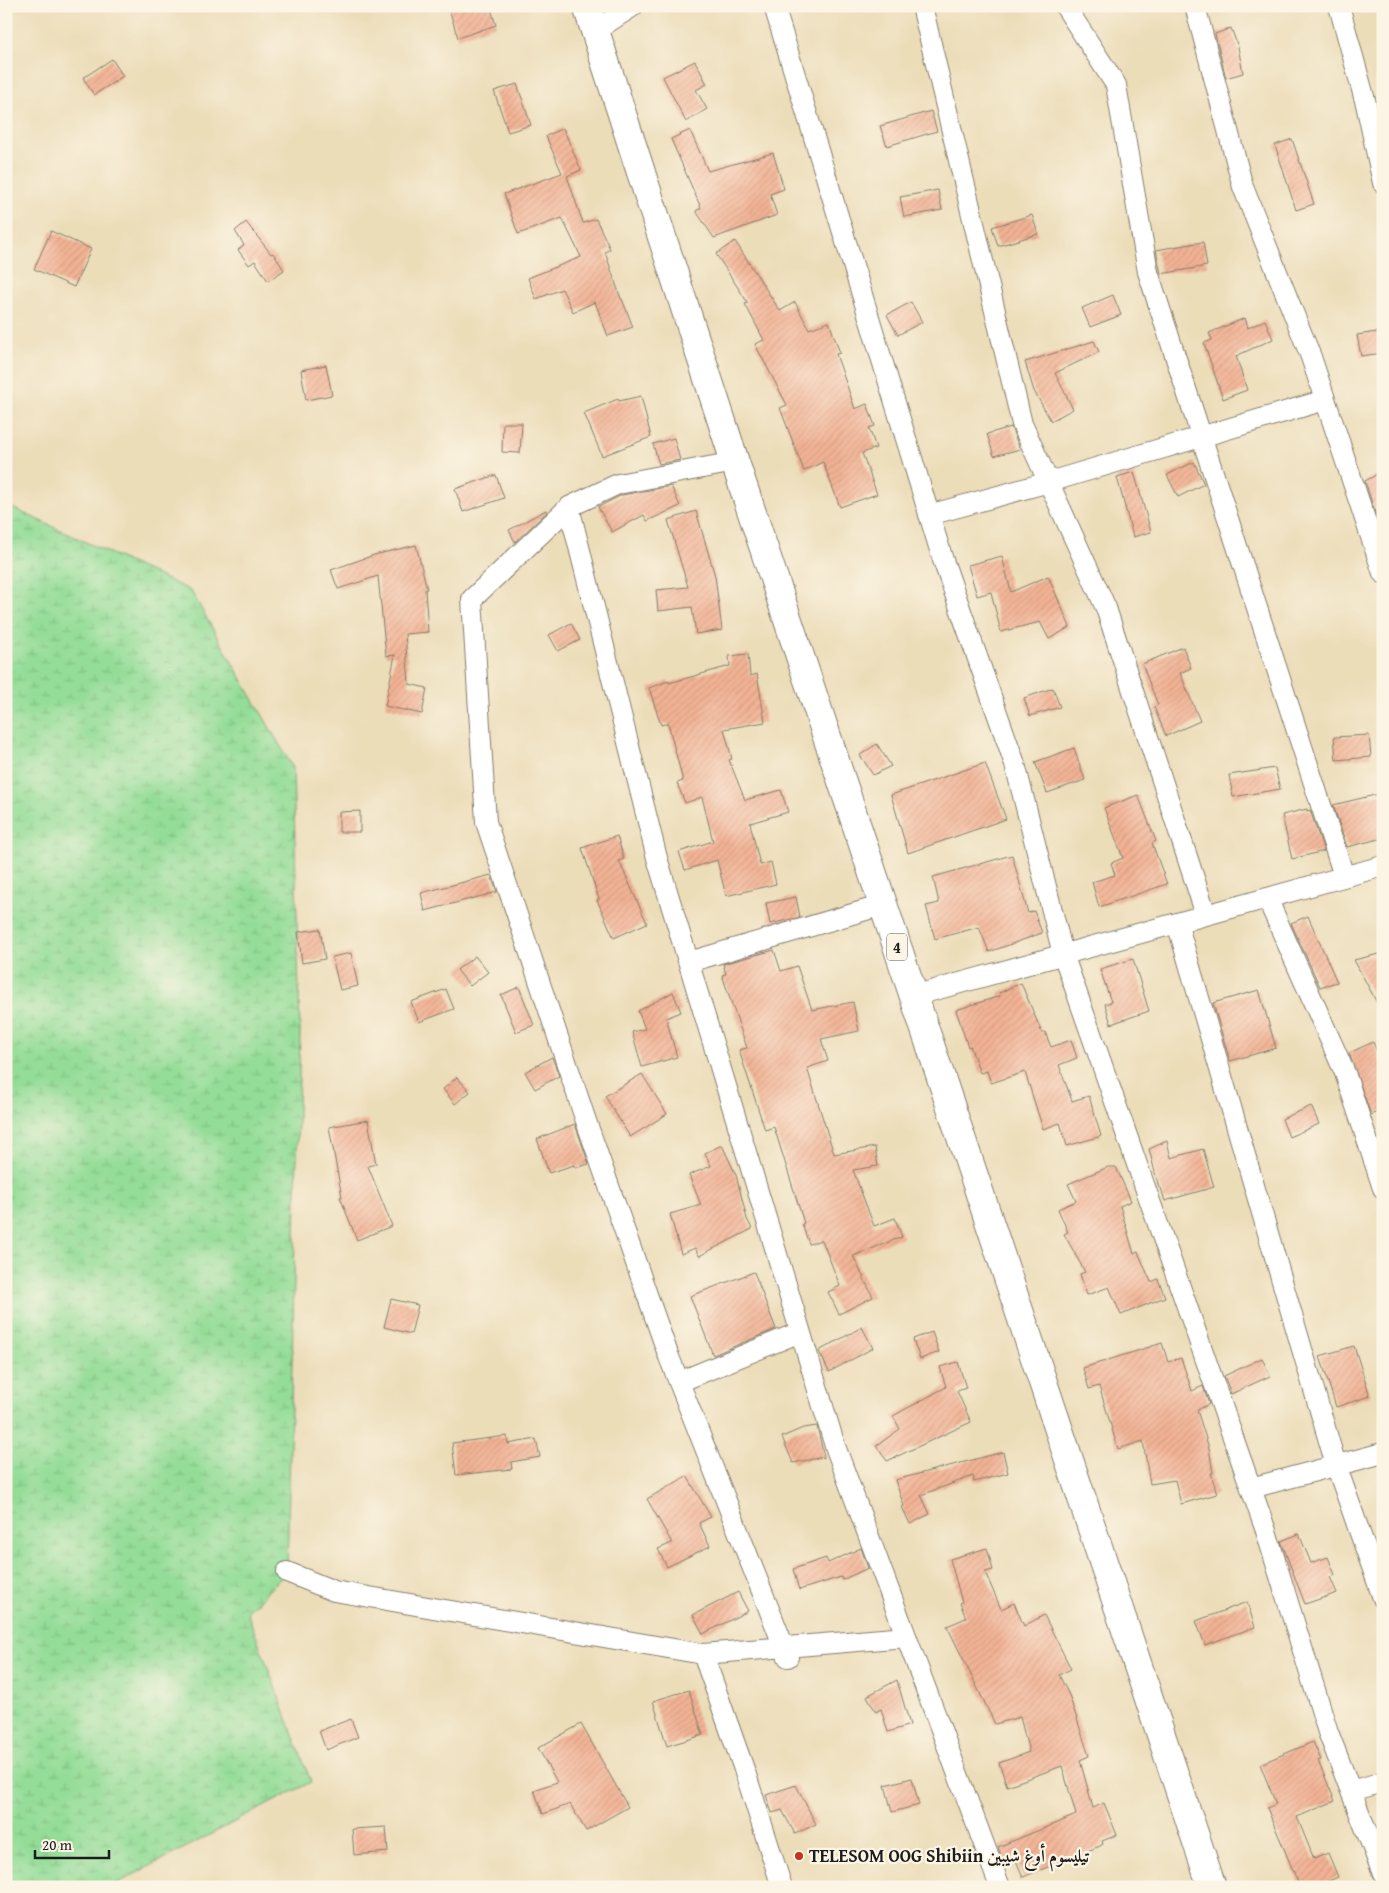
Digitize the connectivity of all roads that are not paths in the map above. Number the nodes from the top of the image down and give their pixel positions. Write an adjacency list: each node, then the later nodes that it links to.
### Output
1 (634, 6): 7 (street)
2 (774, 6): 13 (street)
3 (922, 6): 11 (street)
4 (1064, 6): 16 (street)
5 (1196, 6): 9 (street)
6 (1339, 6): 8 (street)
7 (591, 18): 10 (highway, 4)
8 (1383, 183)
9 (1325, 400): 11 (street); 14 (street)
10 (735, 462): 12 (street); 18 (highway, 4)
11 (1049, 482): 13 (street); 19 (street)
12 (569, 507): 22 (street); 26 (street)
13 (929, 515): 21 (street)
14 (1383, 573)
15 (1383, 866): 16 (street)
16 (1344, 876): 17 (street)
17 (1267, 898): 19 (street); 24 (street)
18 (883, 905): 22 (street); 23 (highway, 4)
19 (1206, 915): 20 (street)
20 (1177, 923): 21 (street); 28 (street)
21 (1063, 954): 23 (street); 29 (street)
22 (689, 962): 25 (street)
23 (913, 996): 40 (highway, 4)
24 (1383, 1188)
25 (800, 1332): 26 (street); 32 (street)
26 (679, 1382): 33 (street)
27 (1383, 1453): 28 (street)
28 (1336, 1465): 29 (street); 31 (street)
29 (1251, 1488): 36 (street)
30 (287, 1572): 34 (street)
31 (1383, 1598)
32 (906, 1637): 33 (street); 39 (street)
33 (786, 1652): 34 (street)
34 (703, 1654): 38 (street)
35 (1383, 1782): 36 (street)
36 (1351, 1791): 37 (street)
37 (1383, 1874)
38 (782, 1887)
39 (1000, 1887)
40 (1212, 1887)

